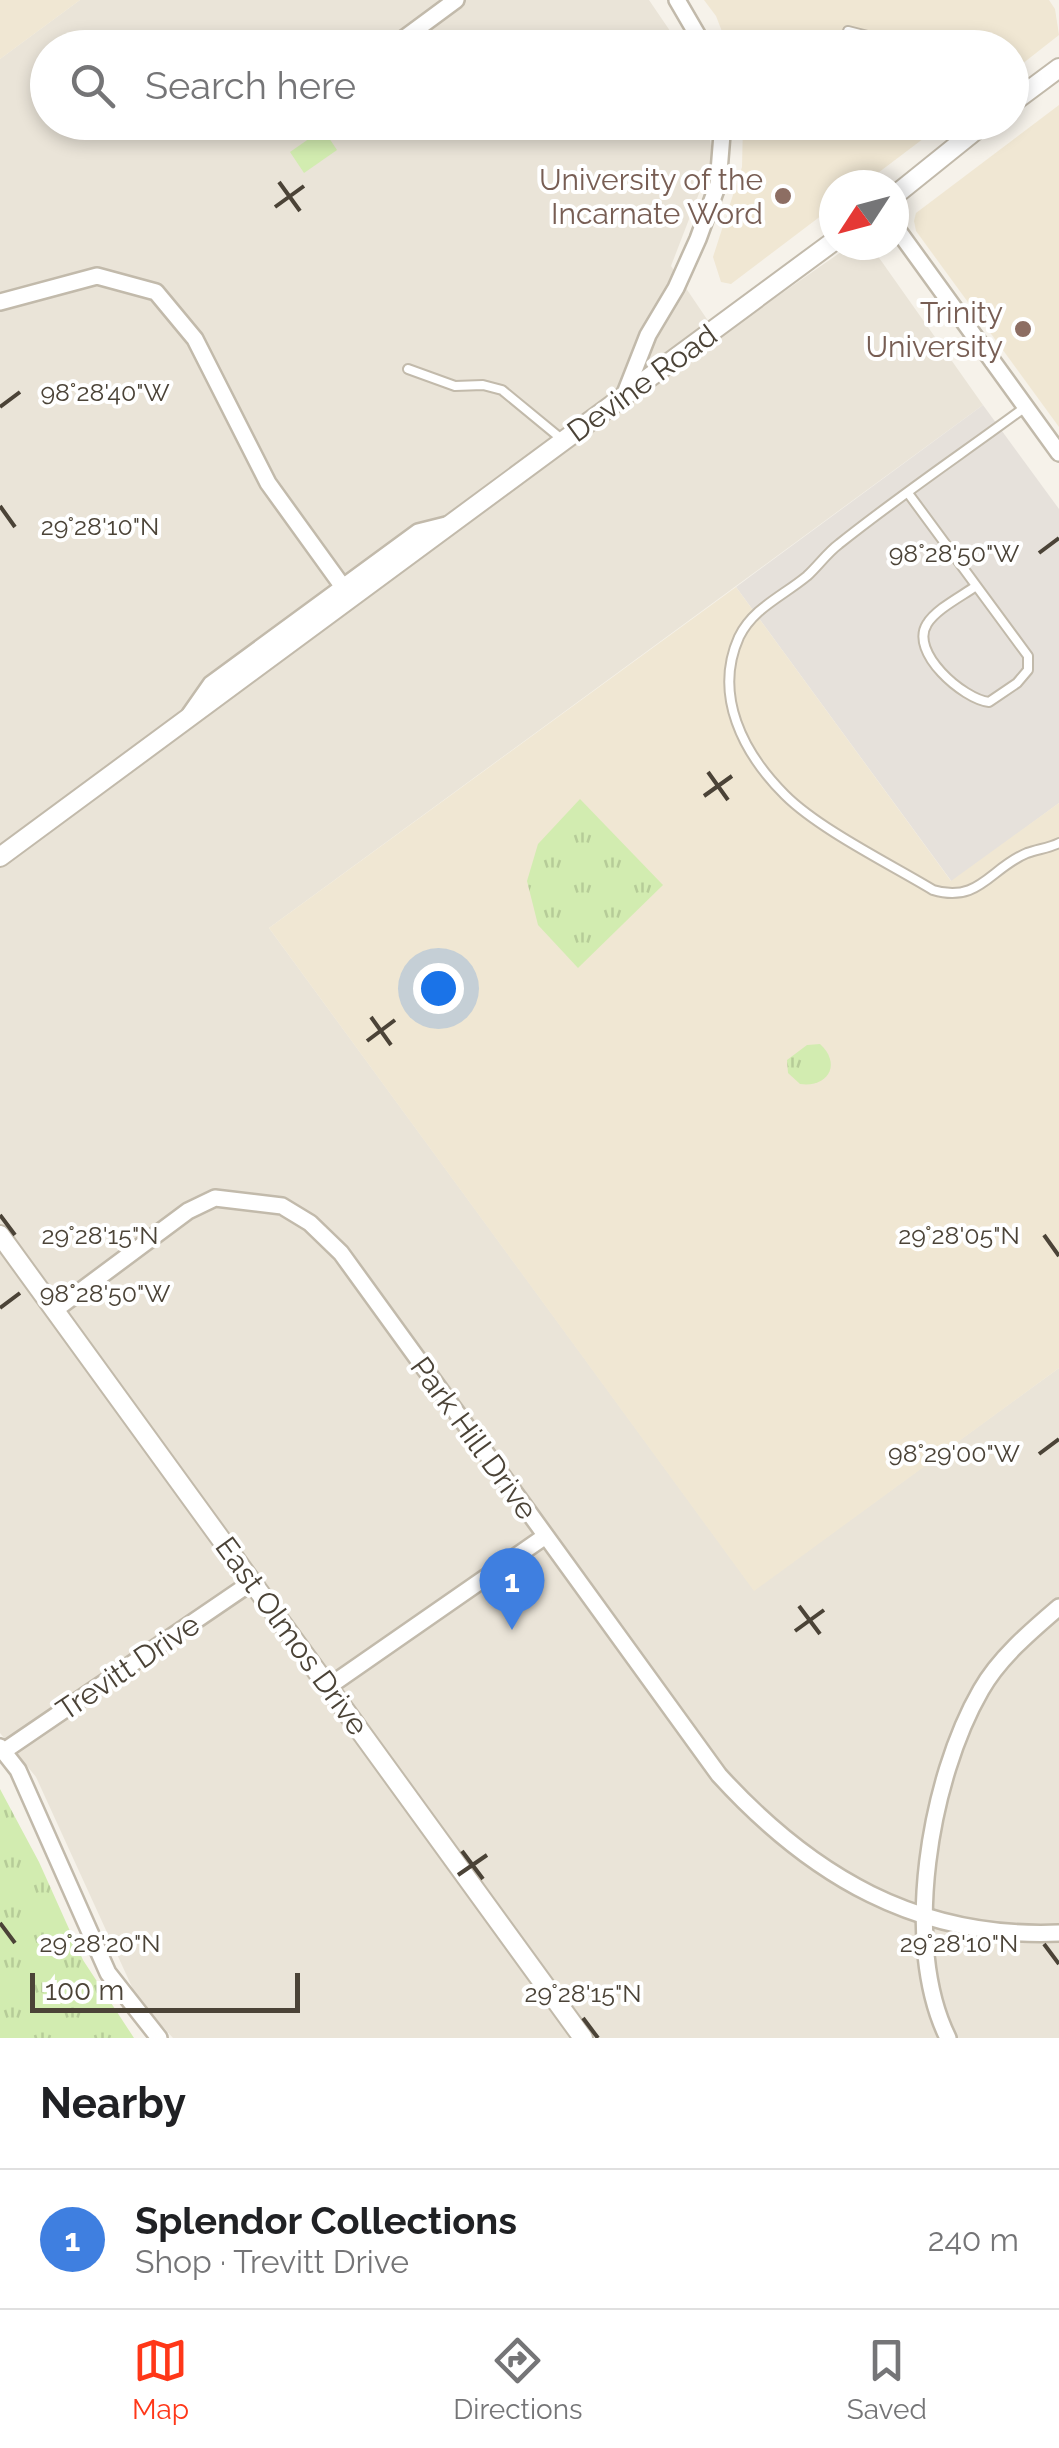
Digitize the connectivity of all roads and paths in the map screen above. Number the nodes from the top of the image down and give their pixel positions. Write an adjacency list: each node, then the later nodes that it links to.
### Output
1 (456, 0): 3 (street)
2 (677, 0): 4 (street)
3 (415, 30)
4 (694, 30)
5 (1059, 68): 6 (street)
6 (1029, 90)
7 (722, 140): 14 (street)
8 (964, 140): 9 (street)
9 (909, 184)
10 (909, 246): 15 (street)
11 (819, 252): 14 (street, Devine Road)
12 (0, 302): 21 (street)
13 (408, 369): 16 (lane)
14 (624, 396): 16 (street, Devine Road)
15 (1026, 407): 17 (street); 18 (lane)
16 (564, 441): 19 (street, Devine Road)
17 (1059, 454)
18 (908, 493): 20 (lane); 23 (lane)
19 (450, 524): 21 (street, Devine Road); 22 (street, Devine Road)
20 (976, 586): 20 (lane)
21 (344, 587): 22 (street, Devine Road)
22 (186, 719): 24 (street, Devine Road)
23 (1059, 843)
24 (0, 857)
25 (0, 1234): 26 (street, East Olmos Drive)
26 (54, 1310): 27 (street, Park Hill Drive); 28 (street, East Olmos Drive)
27 (544, 1537): 30 (street); 32 (street, Park Hill Drive)
28 (252, 1582): 30 (street, East Olmos Drive); 31 (street, Trevitt Drive)
29 (1059, 1606): 32 (street)
30 (328, 1687): 35 (street, East Olmos Drive)
31 (2, 1749): 34 (street)
32 (924, 1914): 33 (street, Park Hill Drive); 36 (street)
33 (1059, 1933)
34 (159, 2038)
35 (583, 2038)
36 (948, 2038)

